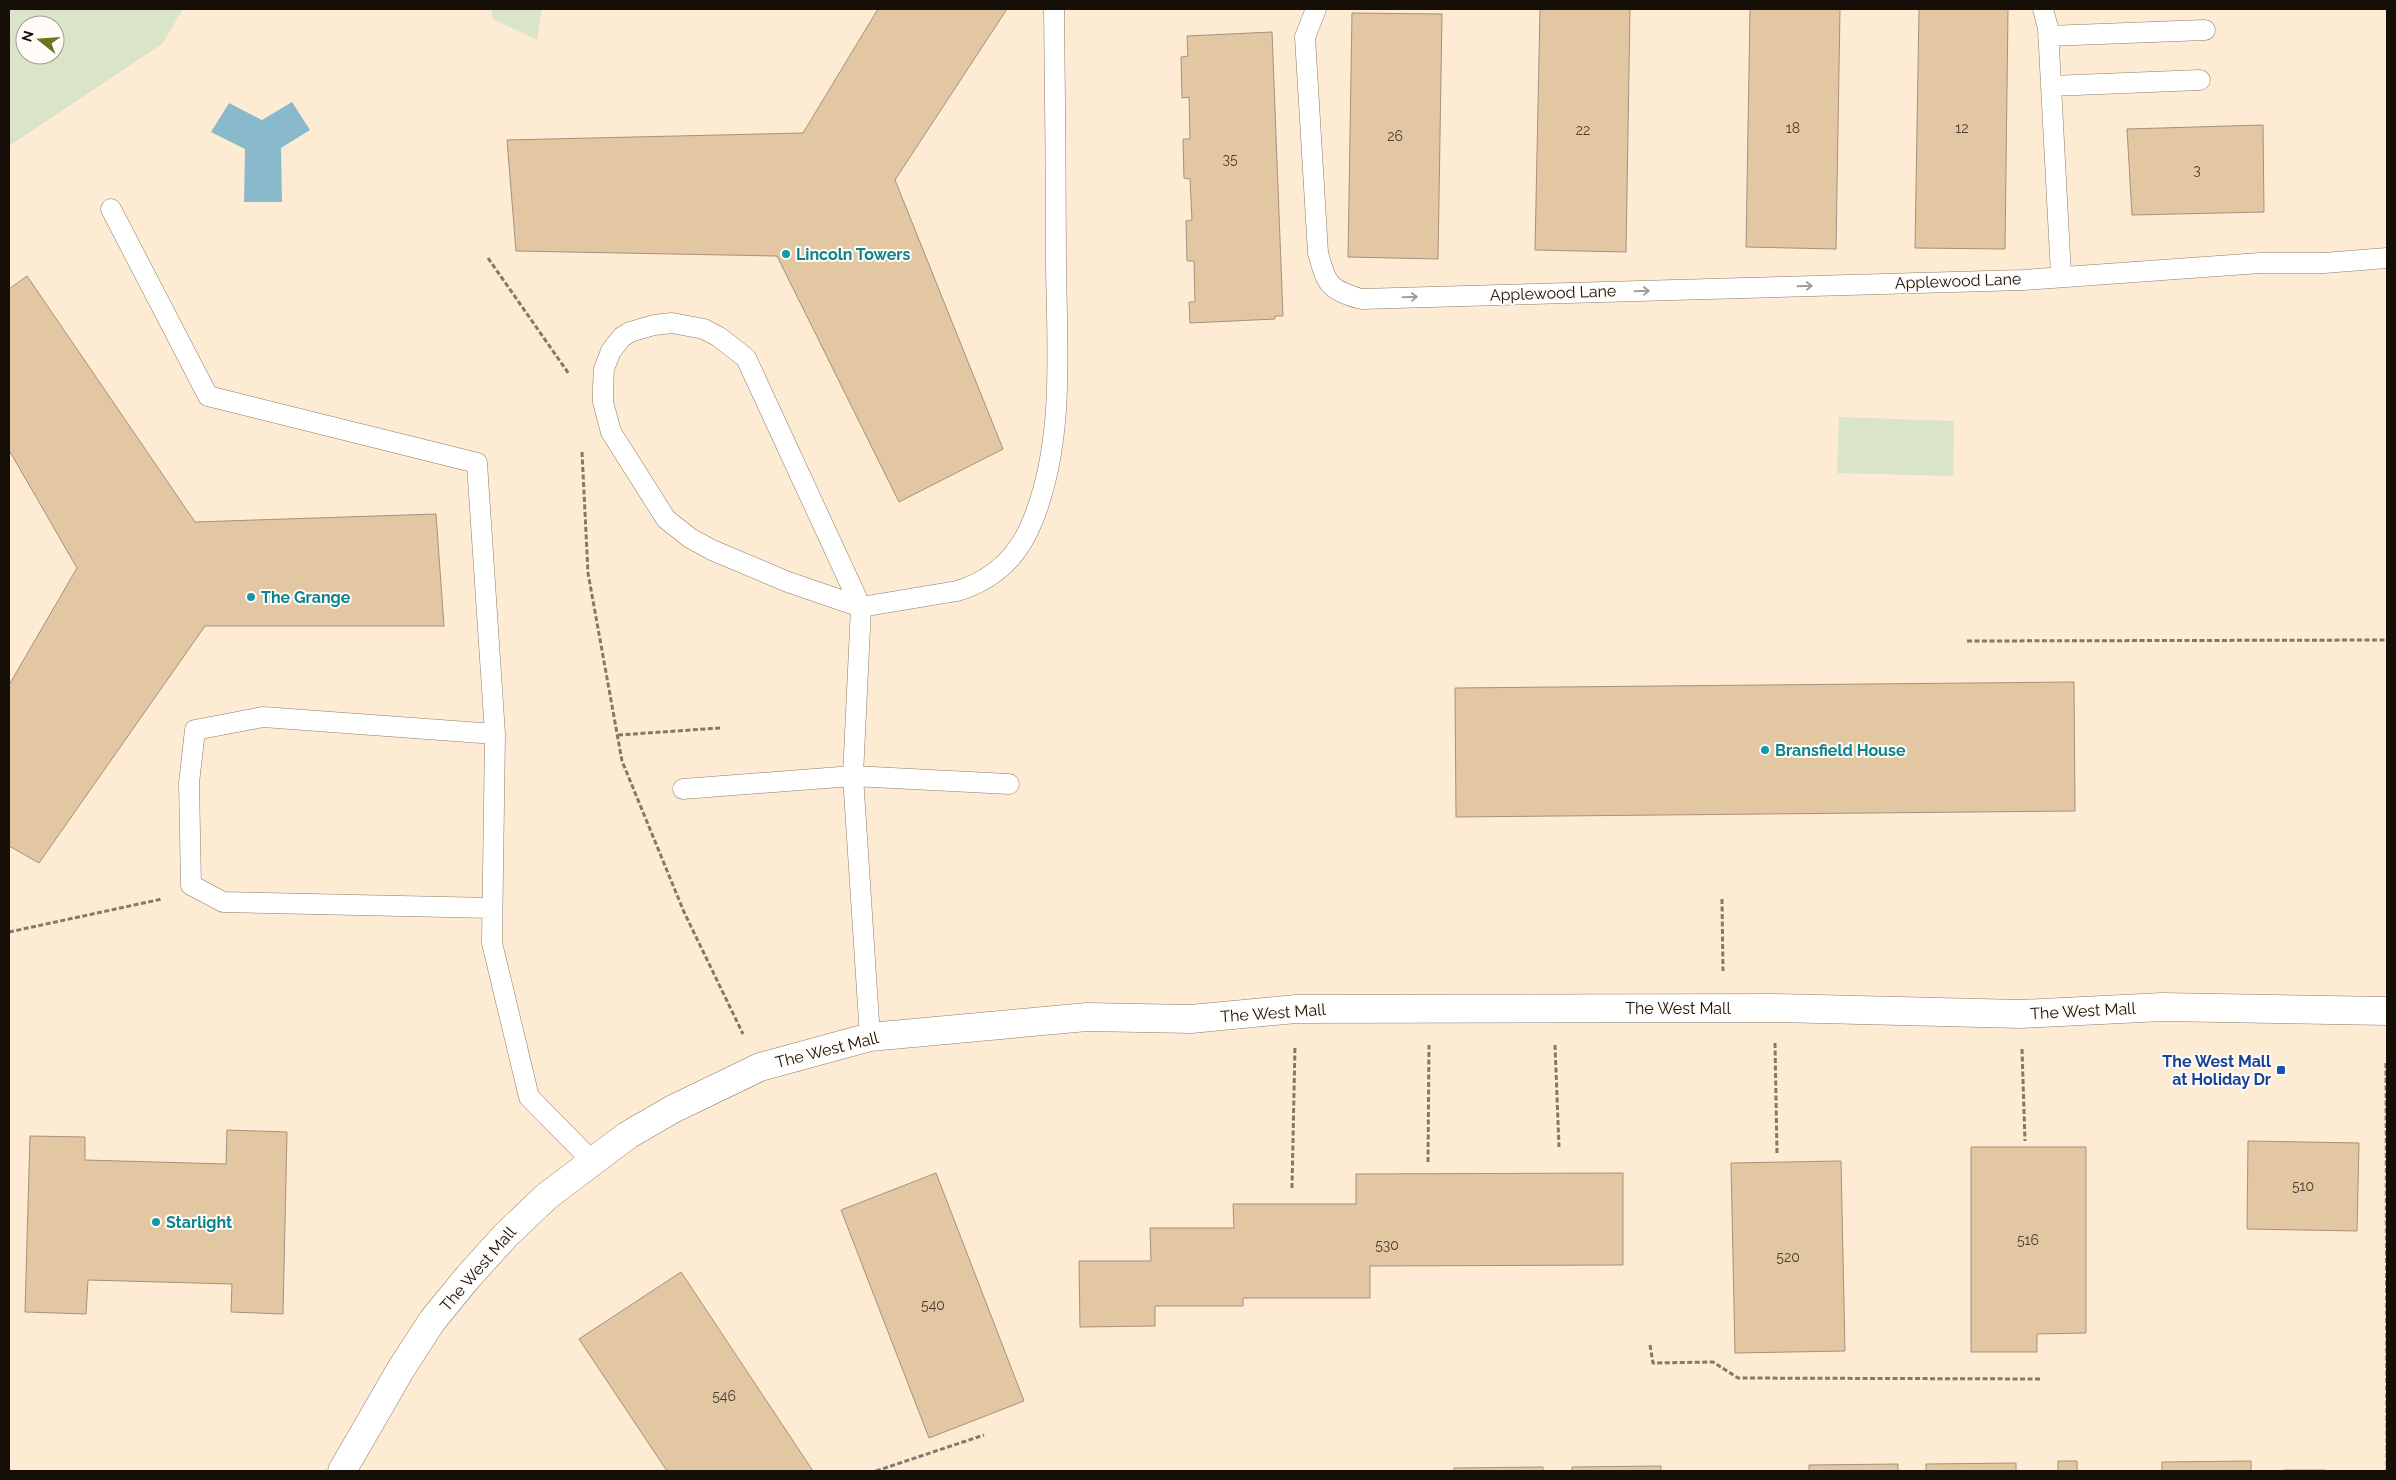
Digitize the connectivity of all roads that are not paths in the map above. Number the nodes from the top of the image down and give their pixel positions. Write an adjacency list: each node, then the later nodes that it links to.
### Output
1 (1054, 9): 11 (lane)
2 (1316, 9): 10 (lane, Applewood Lane, one-way to 10)
3 (2043, 9): 5 (lane)
4 (2205, 30): 5 (lane)
5 (2048, 36): 7 (lane)
6 (2200, 80): 7 (lane)
7 (2051, 86): 10 (lane)
8 (112, 209): 12 (lane)
9 (2387, 258): 10 (lane, Applewood Lane)
10 (2061, 275)
11 (861, 607): 11 (lane); 13 (lane)
12 (495, 734): 16 (lane); 16 (lane)
13 (853, 776): 14 (lane); 15 (lane); 18 (lane)
14 (1009, 784)
15 (684, 789)
16 (492, 908): 19 (lane)
17 (2387, 1011): 18 (main road, The West Mall)
18 (870, 1037): 19 (main road, The West Mall)
19 (592, 1161): 20 (main road, The West Mall)
20 (342, 1471)

